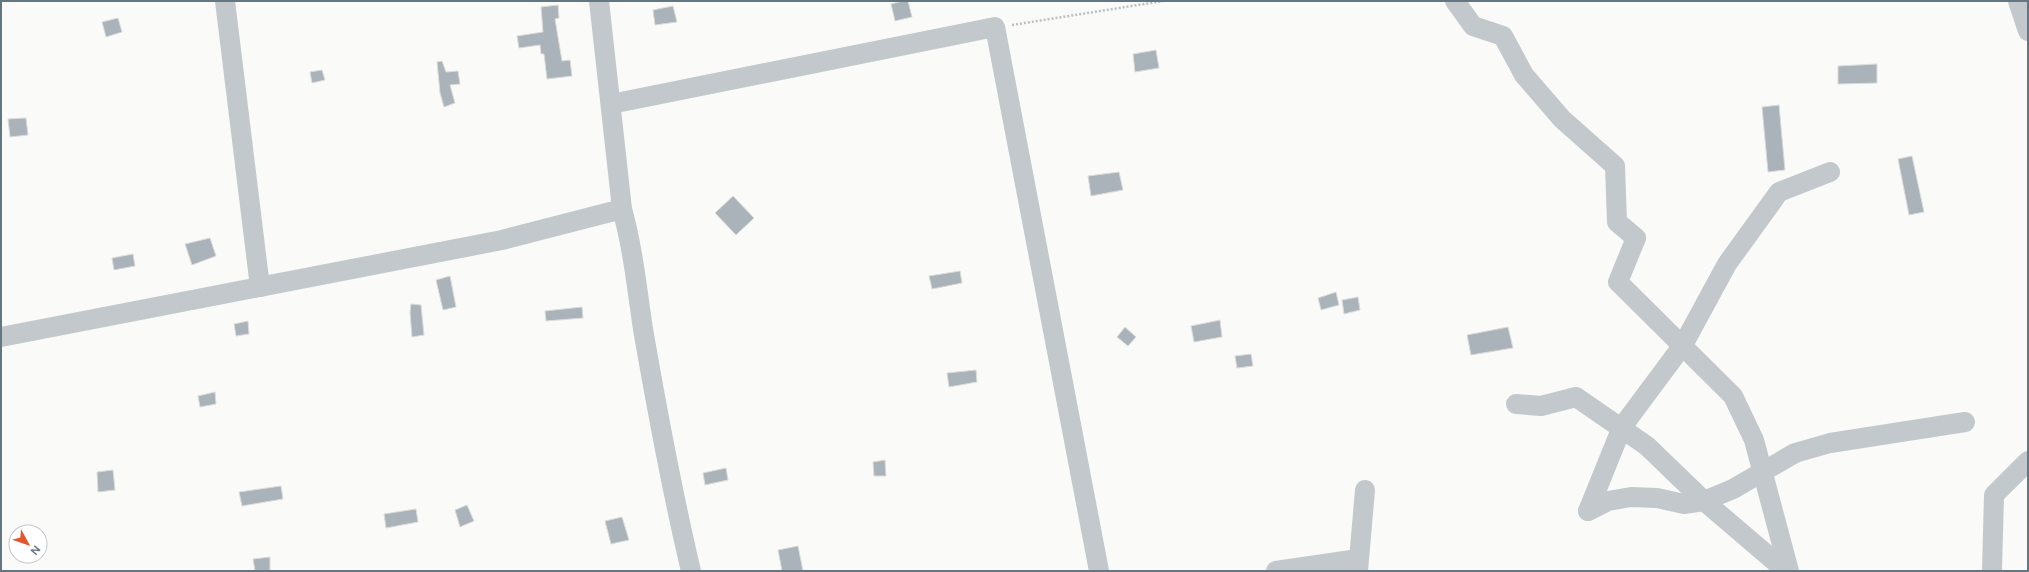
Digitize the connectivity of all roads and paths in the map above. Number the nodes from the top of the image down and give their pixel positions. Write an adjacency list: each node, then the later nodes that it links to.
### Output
1 (225, 1): 11 (street)
2 (599, 1): 8 (street)
3 (1163, 1): 6 (path)
4 (1455, 1): 13 (street)
5 (2018, 1): 7 (street)
6 (995, 27): 8 (street); 23 (street)
7 (2028, 31)
8 (611, 104): 10 (street)
9 (1830, 172): 13 (street)
10 (622, 209): 11 (street); 22 (street)
11 (260, 287): 12 (street)
12 (1, 337)
13 (1683, 345): 16 (street); 18 (street)
14 (1516, 404): 16 (street)
15 (1964, 422): 18 (street)
16 (1622, 427): 20 (street); 20 (street)
17 (2028, 462): 26 (street)
18 (1764, 473): 20 (street); 25 (street)
19 (1365, 490): 21 (street)
20 (1704, 501): 25 (street)
21 (1358, 565): 24 (street)
22 (691, 571)
23 (1099, 571)
24 (1276, 571)
25 (1788, 571)
26 (1992, 571)

